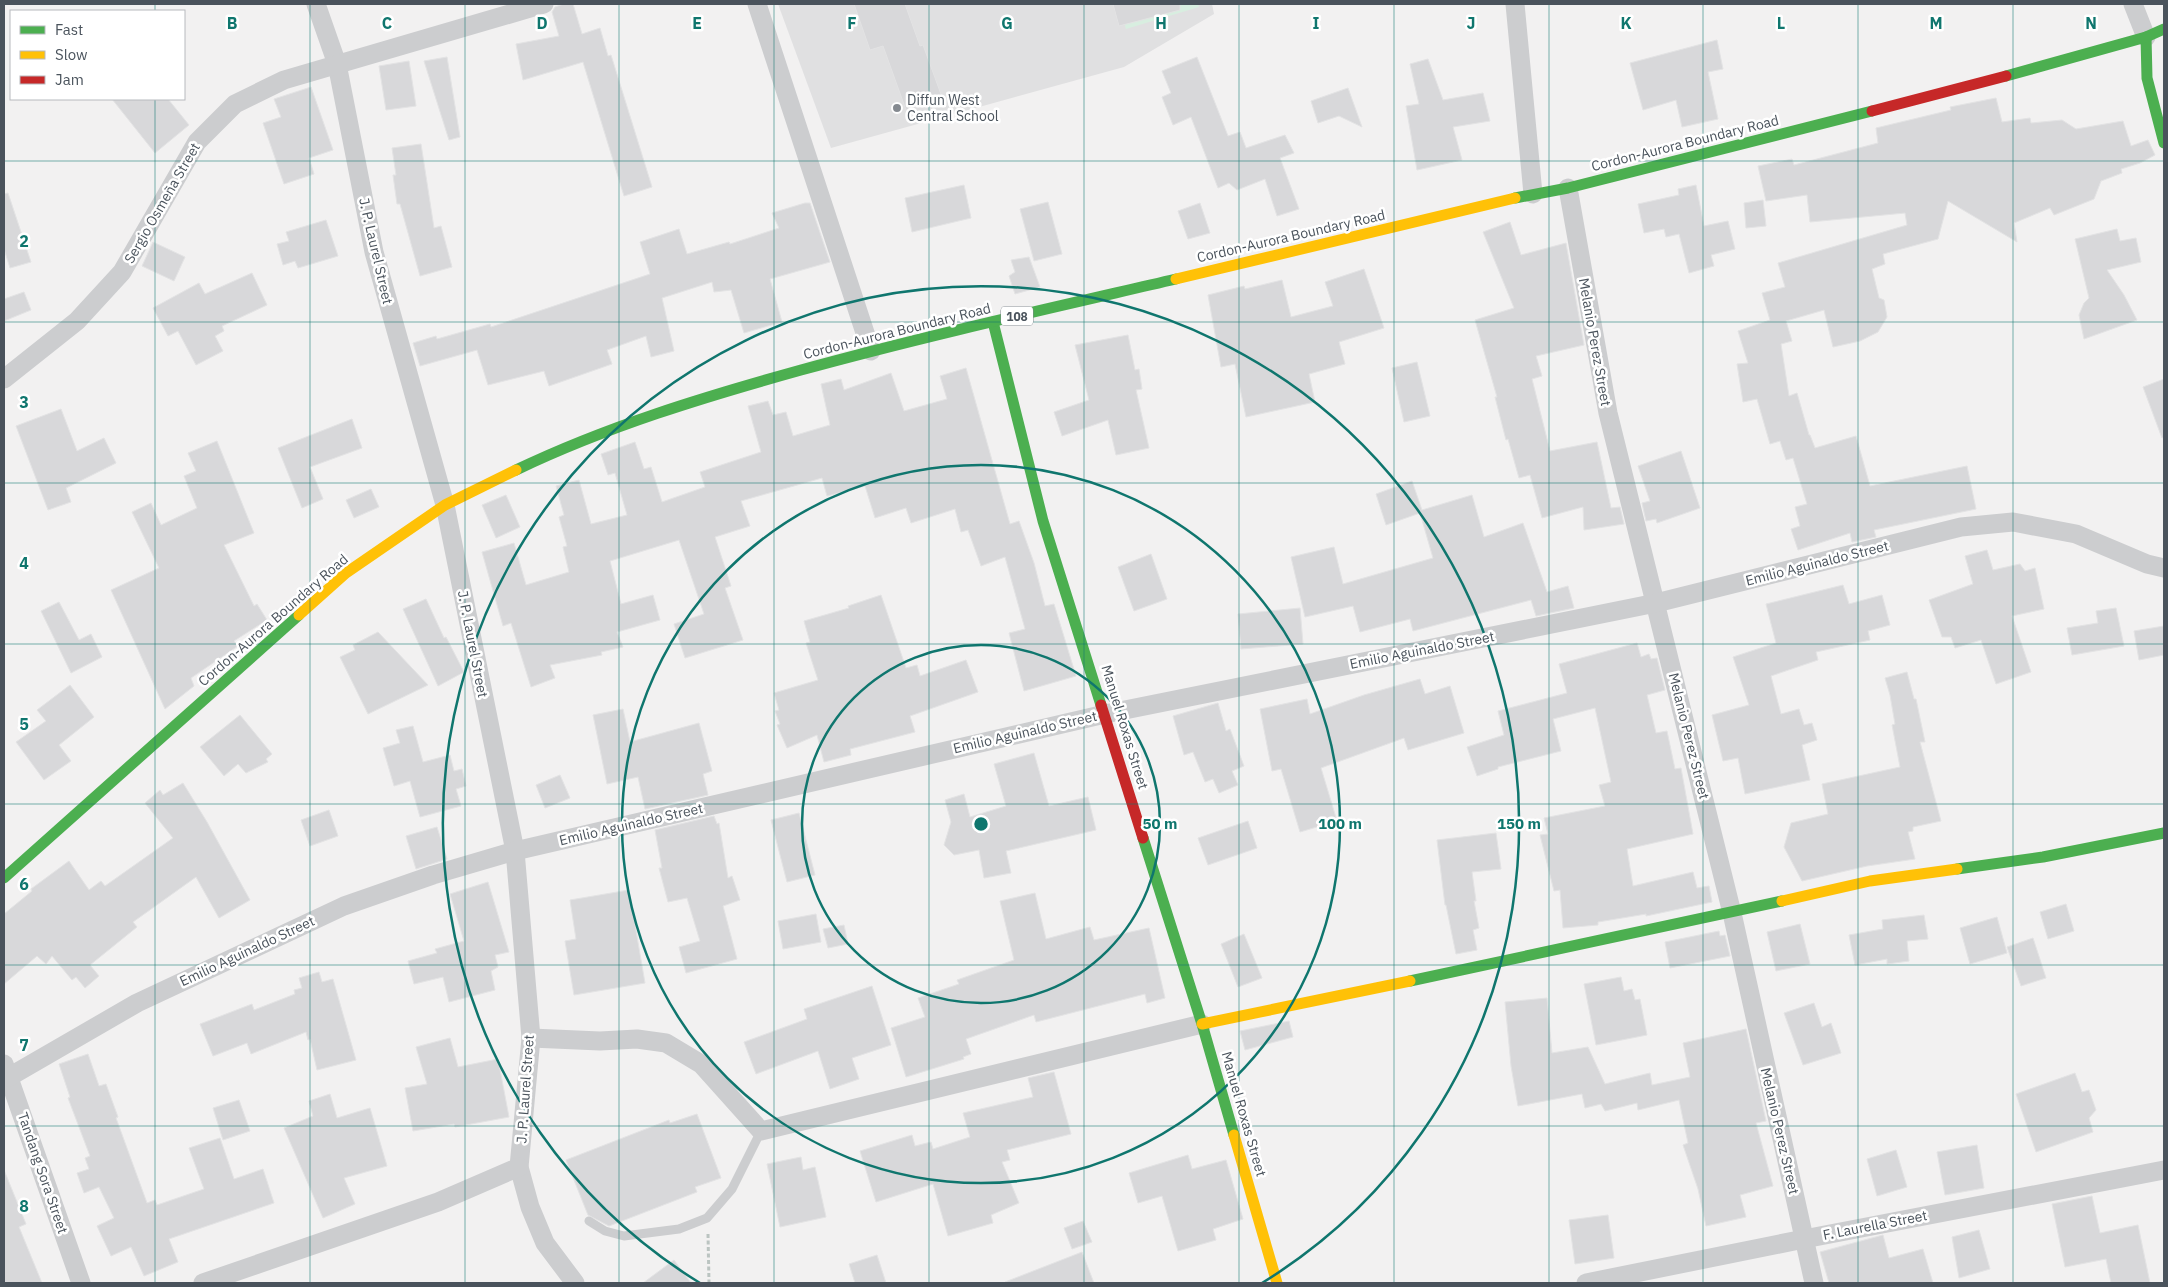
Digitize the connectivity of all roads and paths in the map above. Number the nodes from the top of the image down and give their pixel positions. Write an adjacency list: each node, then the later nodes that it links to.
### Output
1 (316, 4): 8 (street, J. P. Laurel Street)
2 (544, 4): 8 (street, Sergio Osmeña Street)
3 (756, 4): 14 (street)
4 (1515, 4): 12 (street)
5 (2133, 4): 7 (street)
6 (2164, 29): 7 (main road, Cordon-Aurora Boundary Road / 108)
7 (2146, 37): 9 (main road); 11 (main road, Cordon-Aurora Boundary Road / 108)
8 (337, 64): 15 (street, Sergio Osmeña Street); 16 (street, J. P. Laurel Street)
9 (2156, 76): 10 (main road)
10 (2164, 144)
11 (1568, 188): 12 (main road, Cordon-Aurora Boundary Road / 108); 18 (street, Melanio Perez Street)
12 (1533, 194): 13 (main road, Cordon-Aurora Boundary Road / 108)
13 (993, 322): 14 (main road, Cordon-Aurora Boundary Road / 108); 19 (main road, Manuel Roxas Street)
14 (871, 351): 16 (main road, Cordon-Aurora Boundary Road / 108)
15 (4, 379)
16 (446, 505): 21 (street, J. P. Laurel Street); 22 (main road, Cordon-Aurora Boundary Road / 108)
17 (2164, 568): 18 (street, Emilio Aguinaldo Street)
18 (1656, 603): 19 (street, Emilio Aguinaldo Street); 23 (street, Melanio Perez Street)
19 (1105, 714): 21 (street, Emilio Aguinaldo Street); 24 (main road, Manuel Roxas Street)
20 (2164, 833): 23 (main road)
21 (515, 851): 25 (street, J. P. Laurel Street); 26 (street, Emilio Aguinaldo Street)
22 (4, 878)
23 (1732, 913): 24 (main road); 32 (street, Melanio Perez Street)
24 (1202, 1024): 27 (street); 37 (main road, Manuel Roxas Street)
25 (531, 1038): 27 (street); 28 (street, J. P. Laurel Street)
26 (6, 1070): 33 (street, Tandang Sora Street)
27 (761, 1131): 30 (lane)
28 (519, 1167): 34 (street); 35 (street, J. P. Laurel Street)
29 (2164, 1170): 32 (street, F. Laurella Street)
30 (707, 1218): 31 (lane); 36 (path)
31 (589, 1221)
32 (1804, 1239): 38 (street, F. Laurella Street); 39 (street, Melanio Perez Street)
33 (81, 1283)
34 (203, 1283)
35 (575, 1283)
36 (709, 1283)
37 (1277, 1283)
38 (1586, 1283)
39 (1814, 1283)

